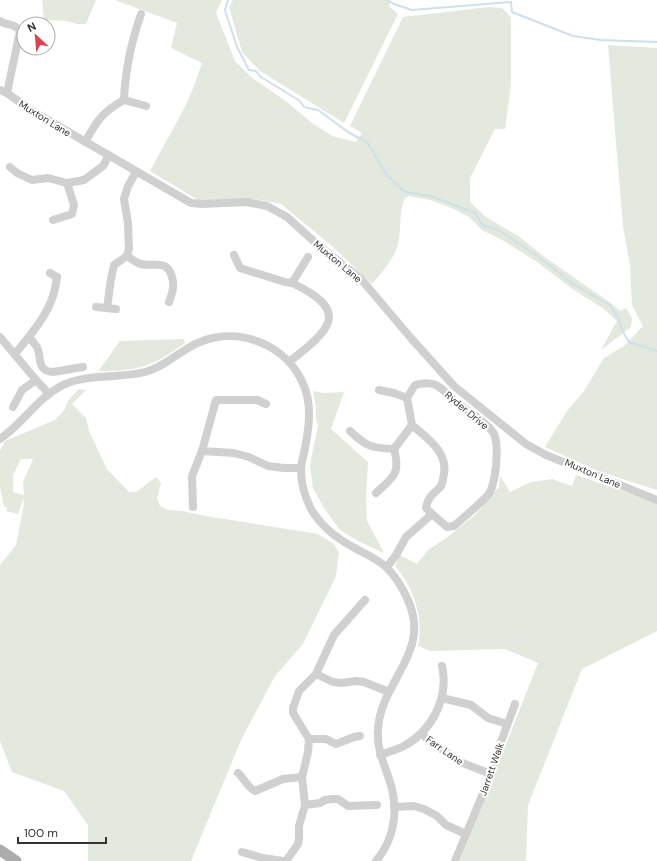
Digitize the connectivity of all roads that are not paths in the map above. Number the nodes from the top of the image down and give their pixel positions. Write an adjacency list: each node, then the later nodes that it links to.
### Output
1 (141, 14): 3 (street)
2 (0, 21): 5 (street, Muxton Lane)
3 (136, 28): 4 (street); 6 (street)
4 (146, 30)
5 (3, 91): 8 (street, Muxton Lane)
6 (124, 100): 7 (street); 8 (street)
7 (146, 106)
8 (85, 142): 9 (street, Muxton Lane)
9 (109, 155): 11 (street, Muxton Lane); 12 (street)
10 (14, 170): 12 (street)
11 (136, 172): 15 (street); 41 (street, Muxton Lane)
12 (67, 183): 13 (street)
13 (53, 220)
14 (234, 255): 18 (street)
15 (127, 256): 19 (street); 21 (street)
16 (308, 257): 18 (street)
17 (56, 275): 24 (street)
18 (292, 283): 26 (street)
19 (169, 302)
20 (96, 307): 21 (street)
21 (107, 308): 22 (street)
22 (116, 309)
23 (0, 337): 25 (street)
24 (29, 337): 25 (street); 27 (street)
25 (15, 354): 28 (street)
26 (289, 362): 30 (street); 39 (street)
27 (77, 365)
28 (36, 380): 30 (street); 33 (street)
29 (379, 390): 31 (street)
30 (49, 394): 36 (street)
31 (407, 398): 34 (street); 43 (street, Ryder Drive)
32 (266, 404): 38 (street)
33 (13, 407)
34 (412, 425): 37 (street); 43 (street)
35 (350, 431): 37 (street)
36 (0, 439)
37 (394, 449): 40 (street)
38 (202, 451): 39 (street); 42 (street)
39 (301, 468): 44 (street)
40 (376, 493)
41 (657, 500)
42 (193, 507)
43 (432, 514): 44 (street)
44 (387, 567): 48 (street)
45 (365, 600): 47 (street)
46 (442, 666): 49 (street, Farr Lane)
47 (316, 674): 48 (street); 54 (street)
48 (388, 692): 55 (street)
49 (442, 698): 51 (street); 52 (street, Farr Lane)
50 (515, 704): 51 (street, Jarrett Walk)
51 (507, 724): 57 (street, Jarrett Walk)
52 (422, 734): 55 (street, Farr Lane); 57 (street, Farr Lane)
53 (360, 736): 54 (street)
54 (309, 739): 58 (street)
55 (380, 755): 61 (street)
56 (238, 773): 58 (street)
57 (491, 774): 62 (street, Jarrett Walk)
58 (302, 777): 59 (street)
59 (305, 805): 60 (street); 66 (street)
60 (377, 805)
61 (394, 806): 62 (street); 67 (street)
62 (466, 834): 68 (street, Jarrett Walk)
63 (0, 850): 65 (main road)
64 (242, 852): 66 (street)
65 (16, 861)
66 (285, 861)
67 (376, 861)
68 (455, 861)

